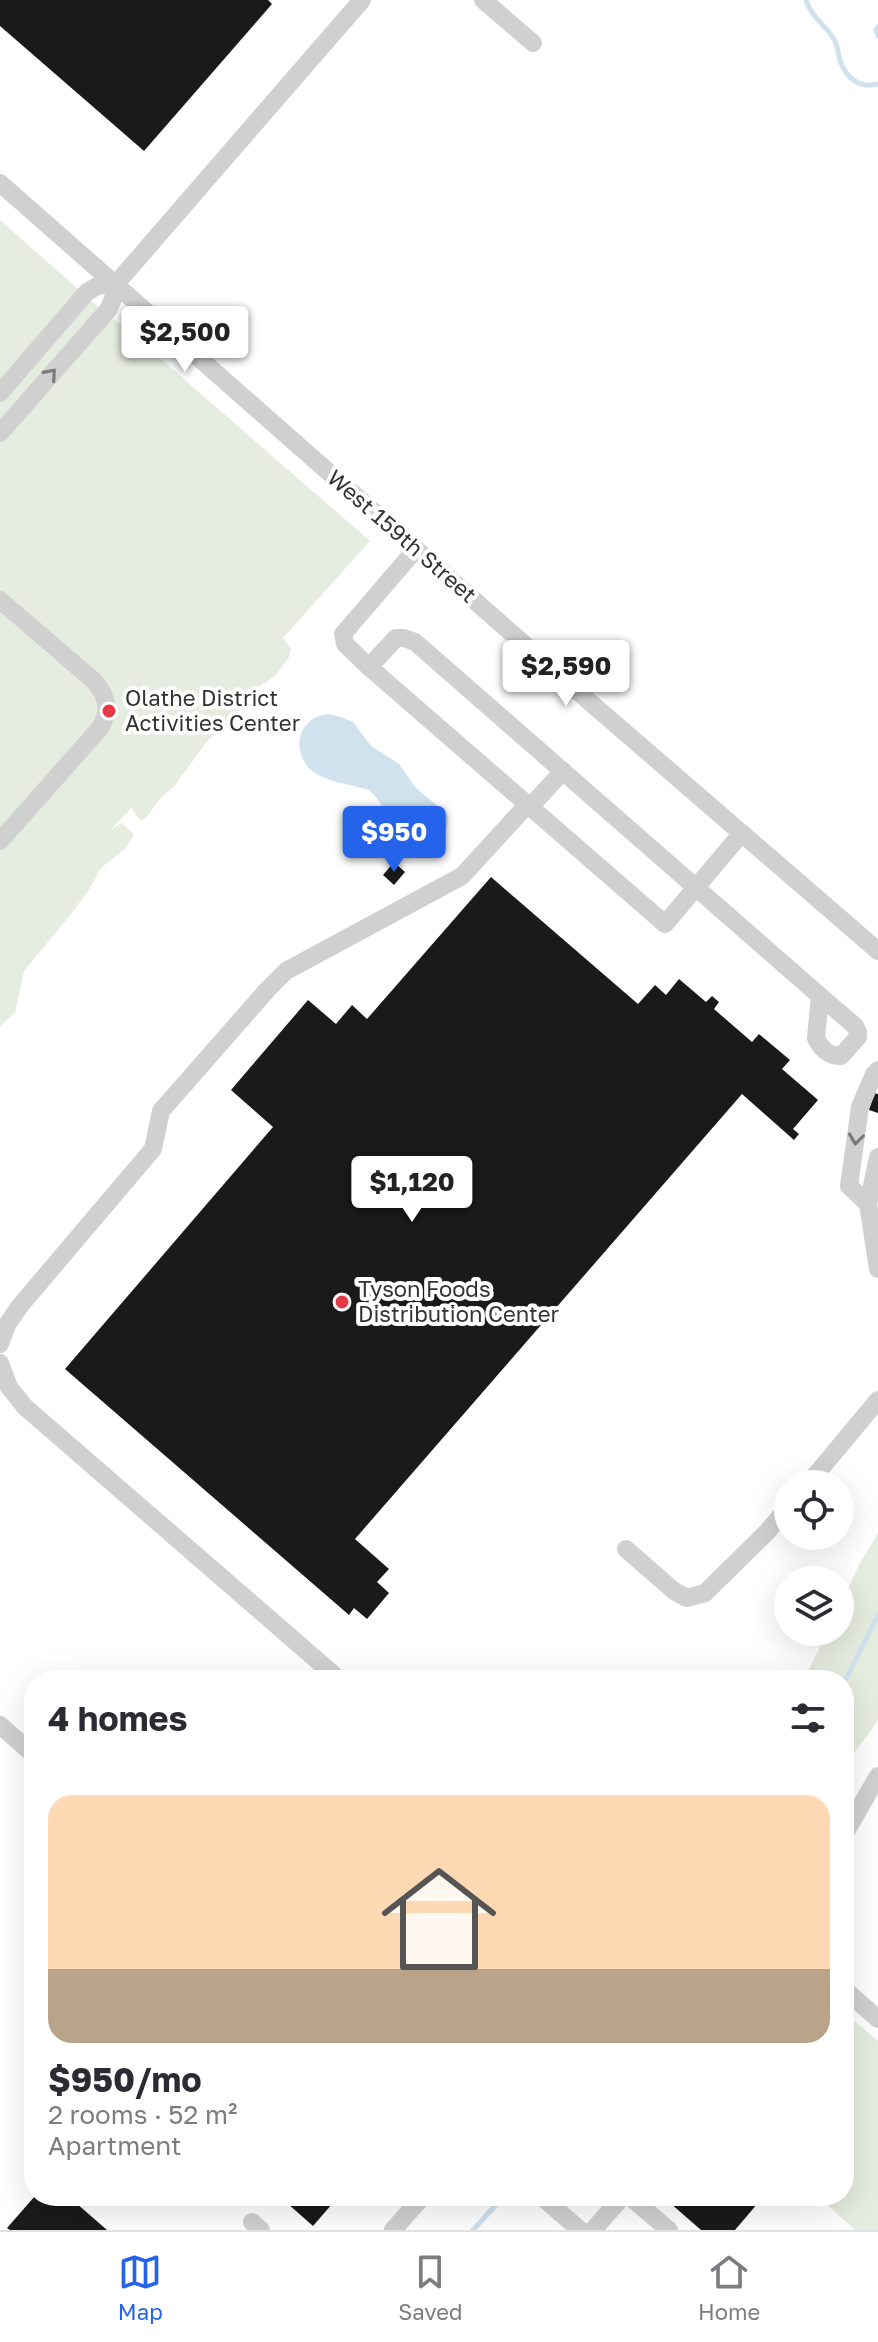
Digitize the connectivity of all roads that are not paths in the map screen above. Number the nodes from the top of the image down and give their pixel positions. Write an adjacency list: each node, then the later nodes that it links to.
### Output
1 (362, 0): 5 (street)
2 (483, 0): 3 (street)
3 (533, 43)
4 (0, 183): 5 (street, West 159th Street)
5 (115, 285): 6 (street); 7 (street, one-way to 5); 8 (street, West 159th Street)
6 (0, 393)
7 (0, 433)
8 (416, 549): 10 (street); 13 (street, West 159th Street)
9 (0, 600): 14 (street)
10 (369, 667): 11 (street); 12 (street)
11 (563, 771): 12 (street); 15 (street)
12 (530, 805): 15 (street); 22 (street)
13 (742, 833): 15 (street); 16 (street, West 159th Street)
14 (0, 841)
15 (696, 888): 17 (street)
16 (878, 951)
17 (820, 996)
18 (878, 1070): 20 (street, one-way to 20)
19 (878, 1157): 20 (street)
20 (868, 1204): 21 (street)
21 (878, 1269)
22 (0, 1344)
23 (0, 1363): 28 (street)
24 (878, 1400): 25 (street)
25 (820, 1470)
26 (774, 1524): 27 (street)
27 (626, 1549)
28 (328, 1670)
29 (0, 1726): 30 (street)
30 (24, 1746)
31 (878, 1776): 32 (street)
32 (854, 1818)
33 (854, 1998): 34 (street)
34 (878, 2019)
35 (414, 2206): 40 (street)
36 (551, 2206): 39 (street)
37 (614, 2206): 41 (street)
38 (641, 2206): 42 (street)
39 (571, 2227)
40 (393, 2230)
41 (593, 2230)
42 (669, 2230)

